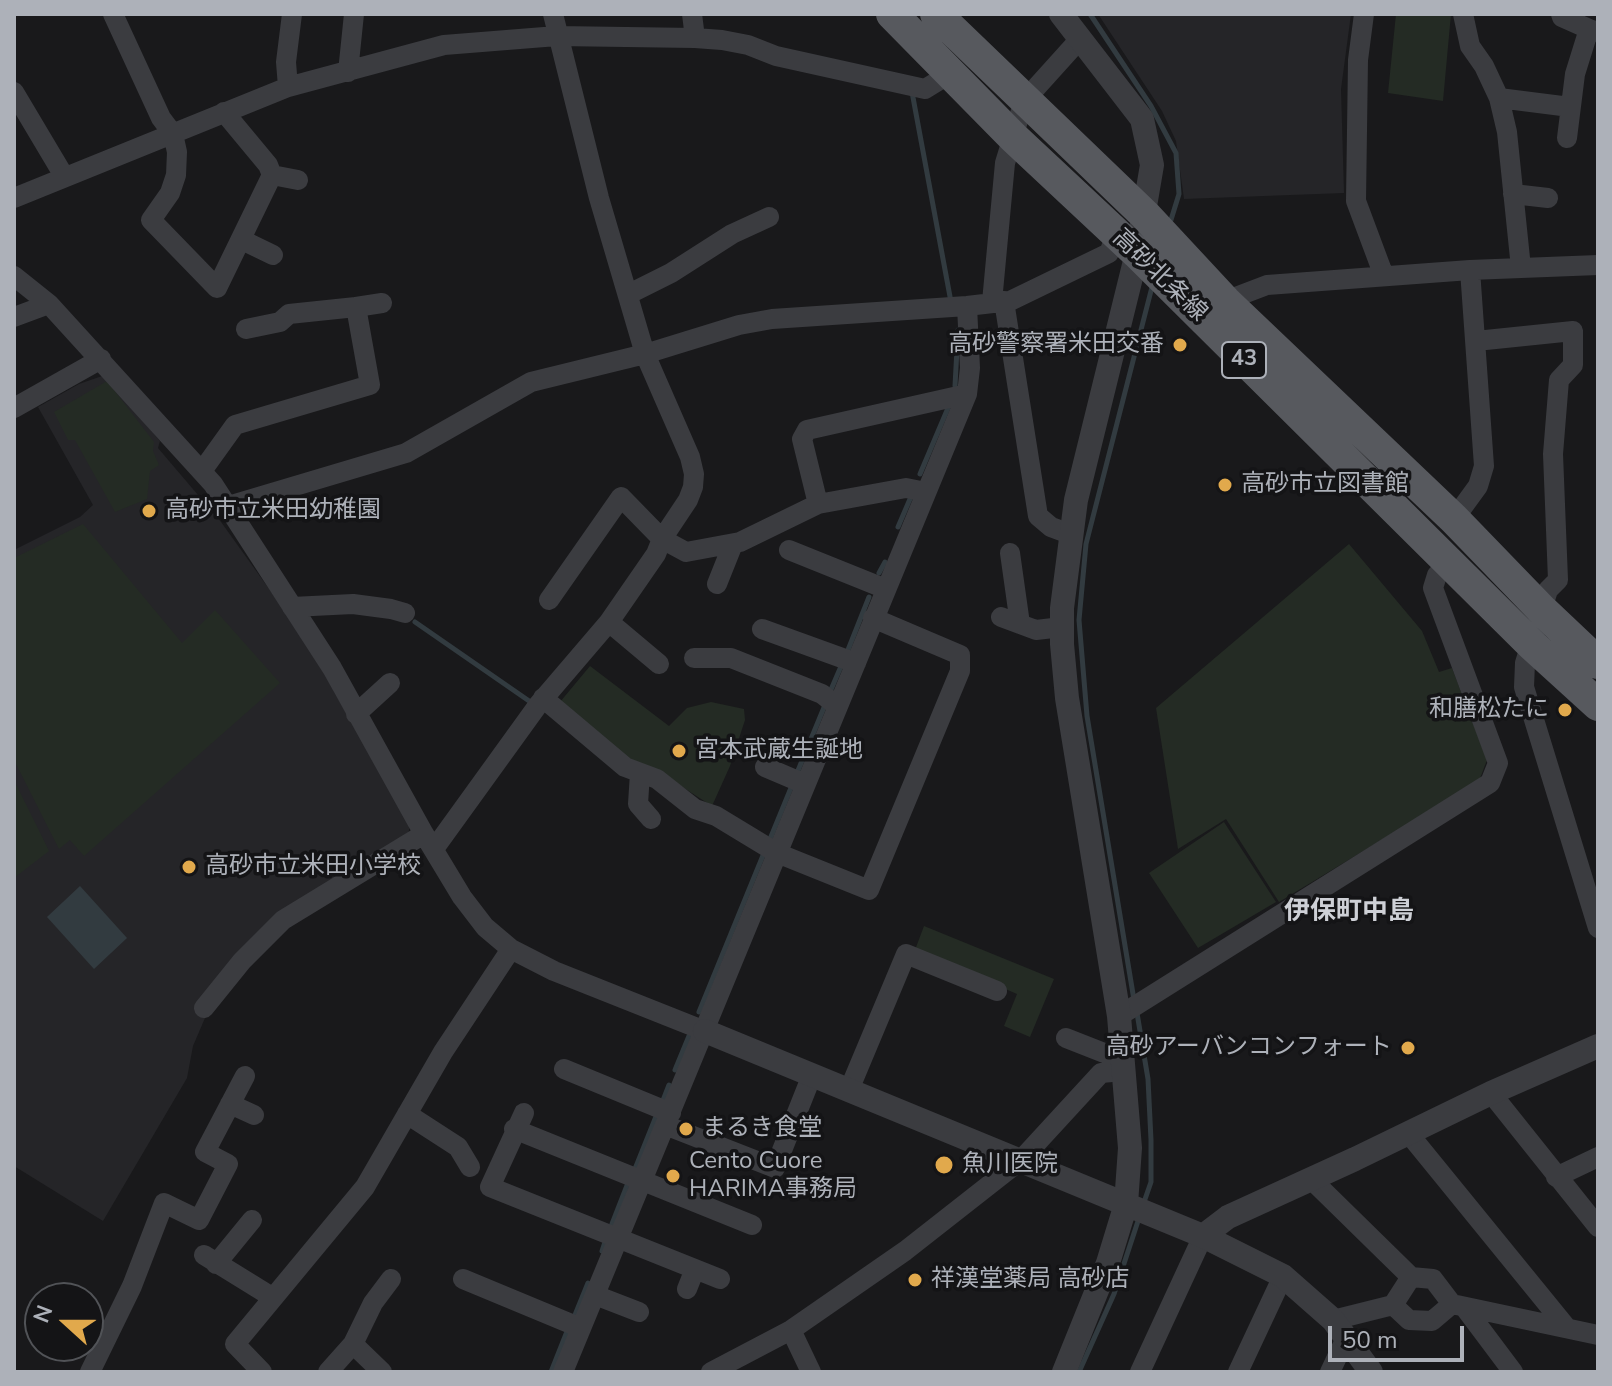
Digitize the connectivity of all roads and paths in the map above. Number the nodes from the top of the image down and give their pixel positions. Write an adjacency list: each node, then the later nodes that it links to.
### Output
1 (113, 14): 24 (street)
2 (292, 14): 18 (street)
3 (354, 14): 16 (street)
4 (553, 14): 13 (street)
5 (692, 14): 14 (street)
6 (892, 14): 17 (main road, 高砂北条線 / 43)
7 (936, 14): 21 (main road, 高砂北条線 / 43)
8 (1061, 14): 15 (street)
9 (1364, 14): 42 (street)
10 (1463, 14): 20 (street)
11 (1561, 14): 12 (street)
12 (1594, 31): 22 (street)
13 (557, 36): 14 (street); 16 (street); 43 (street)
14 (695, 38): 17 (street)
15 (1079, 40): 21 (street); 33 (street)
16 (348, 72): 18 (street)
17 (951, 73): 25 (main road, 高砂北条線 / 43)
18 (288, 87): 23 (street)
19 (15, 97): 28 (street)
20 (1499, 98): 22 (street); 30 (street)
21 (1024, 101): 25 (street); 33 (main road, 高砂北条線 / 43)
22 (1570, 107): 26 (street)
23 (224, 112): 24 (street); 27 (street)
24 (173, 134): 28 (street); 35 (street)
25 (1013, 137): 36 (main road, 高砂北条線 / 43); 44 (street)
26 (1567, 138)
27 (272, 175): 29 (street); 35 (street)
28 (64, 176): 31 (street)
29 (298, 180)
30 (1513, 194): 32 (street); 39 (street)
31 (14, 198)
32 (1548, 198)
33 (1145, 215): 36 (street); 49 (main road, 高砂北条線 / 43)
34 (769, 217): 43 (street)
35 (242, 240): 37 (street)
36 (1126, 244): 44 (street); 49 (main road, 高砂北条線 / 43); 62 (street)
37 (273, 255)
38 (1598, 265): 39 (street)
39 (1521, 268): 40 (street)
40 (1470, 270): 42 (street); 52 (street)
41 (14, 276): 46 (street)
42 (1384, 276): 49 (street)
43 (629, 294): 53 (street)
44 (998, 302): 47 (street); 62 (street)
45 (382, 303): 48 (street)
46 (49, 304): 50 (street); 54 (street)
47 (967, 306): 53 (street); 55 (street)
48 (356, 307): 51 (street); 57 (street)
49 (1215, 311): 61 (main road, 高砂北条線 / 43); 67 (main road, 高砂北条線 / 43)
50 (14, 317)
51 (246, 329)
52 (1476, 341): 61 (street); 72 (street)
53 (645, 354): 60 (street); 63 (street)
54 (101, 359): 56 (street); 57 (street)
55 (957, 396): 58 (street); 59 (street)
56 (16, 402)
57 (202, 471): 60 (street)
58 (917, 490): 59 (street); 69 (street)
59 (818, 504): 64 (street)
60 (228, 506): 71 (street)
61 (1454, 519): 72 (main road, 高砂北条線 / 43)
62 (1070, 534): 76 (street)
63 (662, 539): 64 (street); 70 (street); 75 (street)
64 (733, 544): 68 (street)
65 (789, 550): 69 (street)
66 (1010, 553): 76 (street)
67 (1449, 562): 78 (main road, 高砂北条線 / 43); 98 (street)
68 (717, 584)
69 (878, 585): 74 (street)
70 (549, 600)
71 (292, 607): 73 (street); 87 (street)
72 (1543, 611): 78 (street); 81 (main road, 高砂北条線 / 43)
73 (405, 613)
74 (873, 618): 80 (street); 93 (street)
75 (609, 622): 82 (street); 84 (street)
76 (1062, 627): 98 (street)
77 (762, 629): 80 (street)
78 (1532, 645): 86 (main road, 高砂北条線 / 43); 94 (street)
79 (694, 658): 85 (street)
80 (847, 660): 85 (street)
81 (1598, 663)
82 (659, 664)
83 (390, 683): 87 (street)
84 (543, 698): 89 (street); 92 (street)
85 (830, 700): 90 (street)
86 (1598, 705)
87 (356, 714): 92 (street)
88 (765, 767): 90 (street)
89 (640, 773): 91 (street); 93 (street)
90 (805, 784): 93 (street)
91 (651, 819)
92 (429, 842): 95 (street); 97 (street)
93 (777, 853): 99 (street)
94 (1598, 928)
95 (511, 949): 99 (street); 109 (street)
96 (997, 991): 106 (street)
97 (204, 1008)
98 (1119, 1016): 102 (street)
99 (705, 1031): 104 (street); 110 (street)
100 (1066, 1038): 102 (street)
101 (1598, 1046): 107 (street)
102 (1123, 1066): 114 (street); 119 (street)
103 (564, 1069): 110 (street)
104 (812, 1075): 106 (street); 110 (street)
105 (245, 1076): 108 (street)
106 (849, 1090): 114 (street)
107 (1491, 1093): 112 (street); 116 (street)
108 (230, 1104): 111 (street); 143 (street)
109 (407, 1114): 115 (street); 133 (street)
110 (663, 1114): 118 (street)
111 (254, 1115)
112 (1409, 1134): 117 (street); 139 (street)
113 (1598, 1157): 116 (street)
114 (1021, 1160): 119 (street); 140 (street)
115 (470, 1167)
116 (1556, 1177): 122 (street)
117 (1311, 1179): 123 (street); 127 (street)
118 (643, 1180): 121 (street); 124 (street); 124 (street)
119 (1126, 1204): 123 (street); 150 (street)
120 (253, 1221): 133 (street)
121 (752, 1225)
122 (1598, 1227)
123 (1203, 1236): 126 (street); 151 (street)
124 (618, 1238): 125 (street); 132 (street)
125 (695, 1269): 130 (street); 131 (street)
126 (1283, 1276): 138 (street); 152 (street)
127 (1411, 1277): 134 (street); 135 (street)
128 (391, 1279): 142 (street)
129 (463, 1279): 137 (street)
130 (720, 1279)
131 (687, 1289)
132 (595, 1295): 136 (street); 137 (street)
133 (272, 1297): 144 (street)
134 (1393, 1305): 135 (street); 138 (street)
135 (1459, 1306): 139 (street); 155 (street)
136 (639, 1312)
137 (581, 1328): 147 (street)
138 (1340, 1328): 153 (street); 154 (street)
139 (1567, 1328): 141 (street)
140 (791, 1330): 148 (street); 149 (street)
141 (1598, 1335)
142 (353, 1344): 145 (street); 146 (street)
143 (90, 1372)
144 (262, 1372)
145 (328, 1372)
146 (382, 1372)
147 (563, 1372)
148 (711, 1372)
149 (811, 1372)
150 (1064, 1372)
151 (1140, 1372)
152 (1238, 1372)
153 (1330, 1372)
154 (1371, 1372)
155 (1513, 1372)

